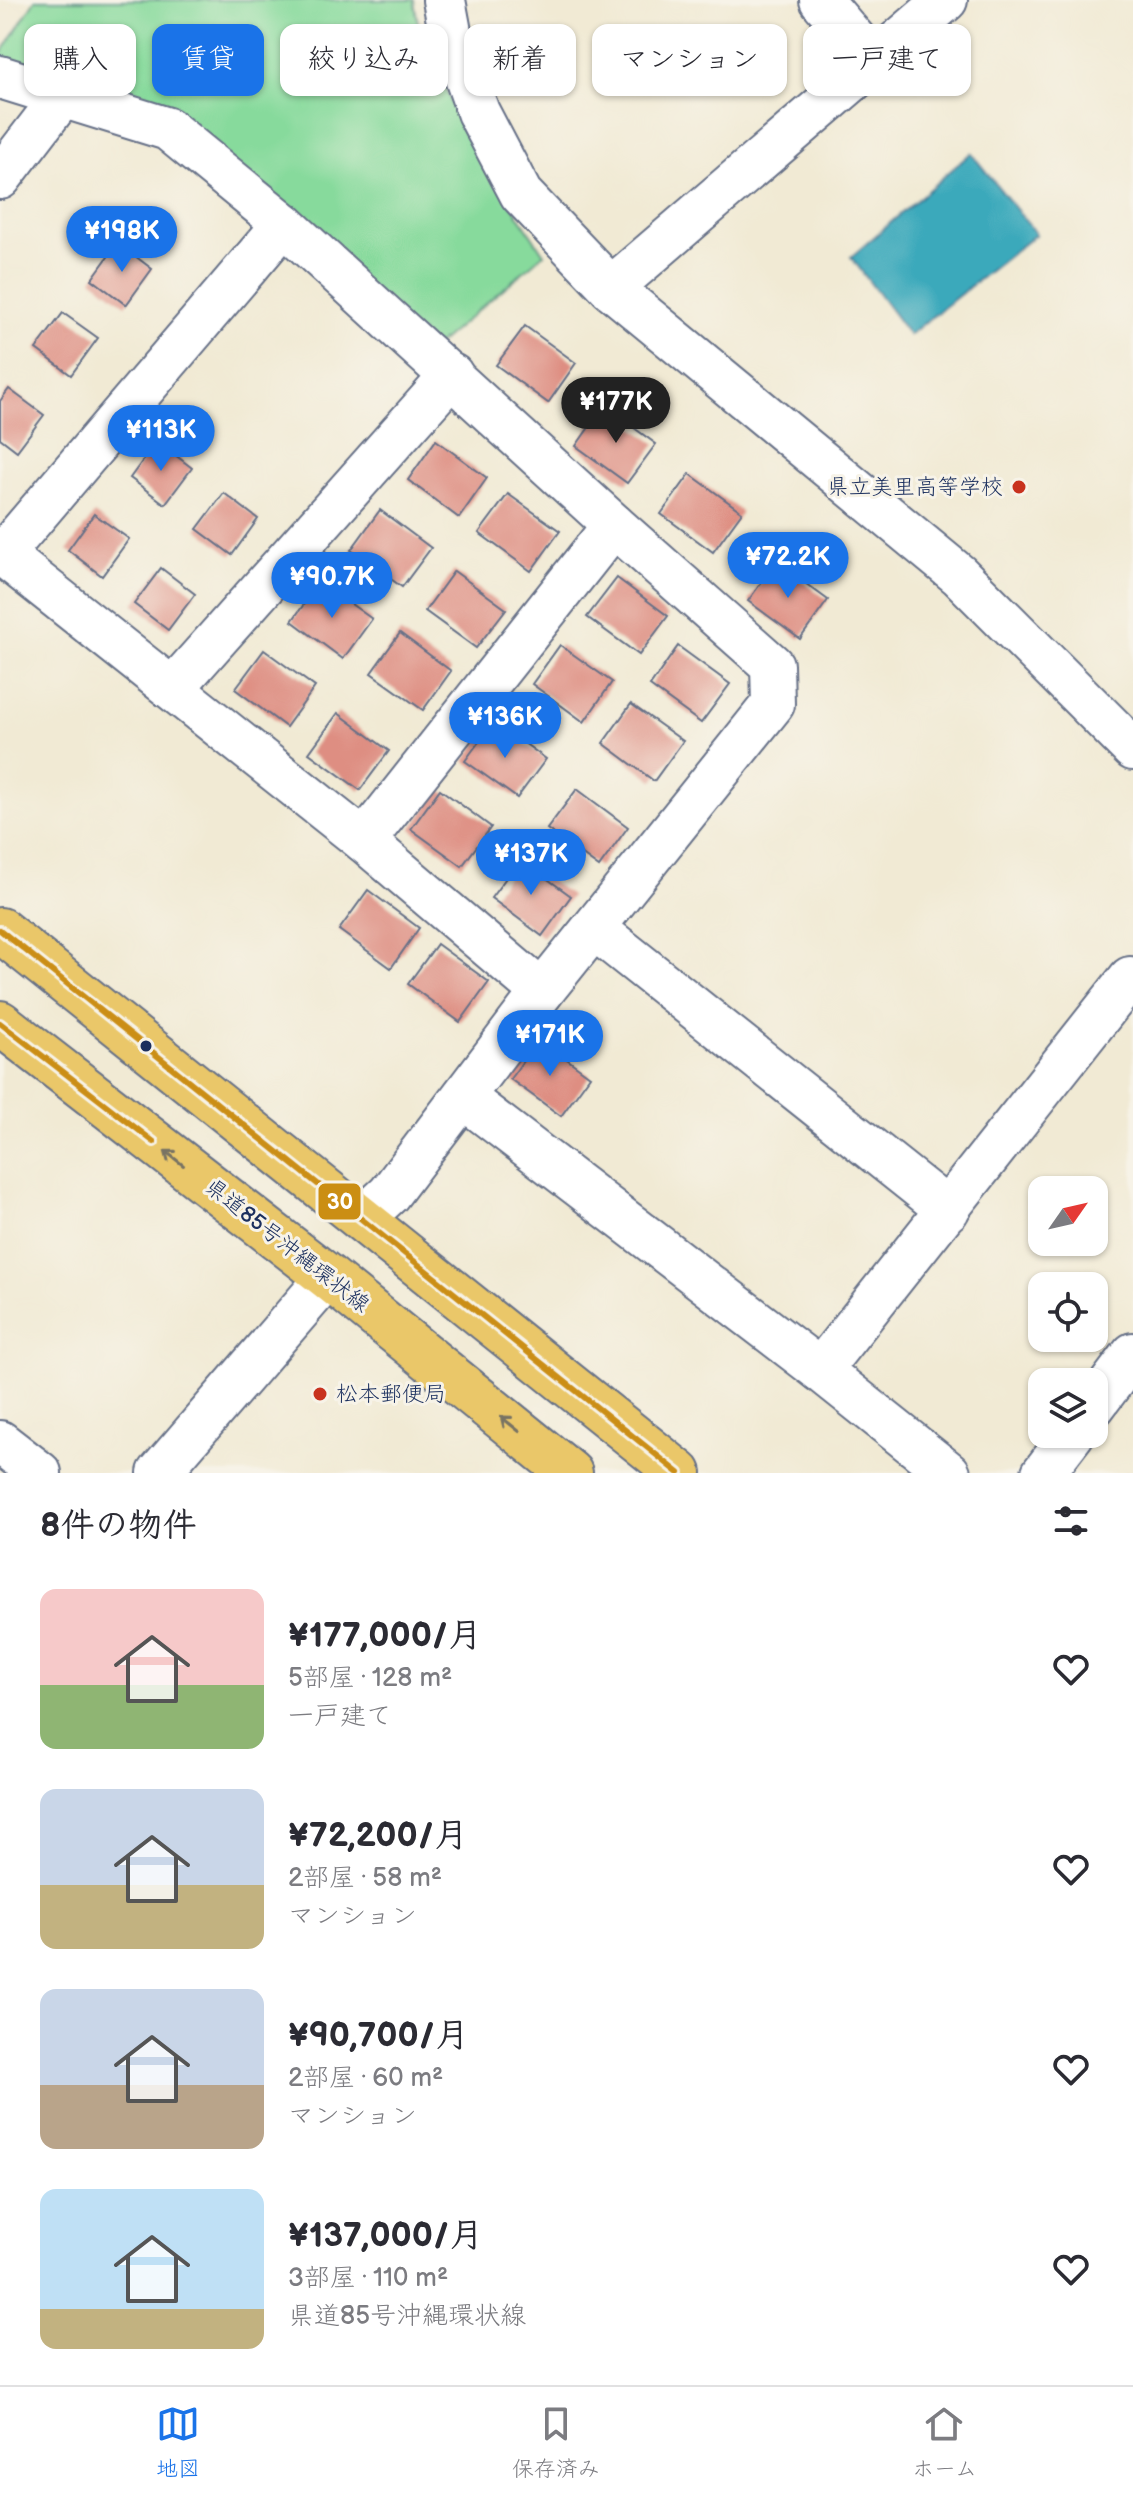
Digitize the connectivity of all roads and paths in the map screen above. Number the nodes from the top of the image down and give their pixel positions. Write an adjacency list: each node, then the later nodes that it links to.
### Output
1 (444, 0): 11 (street)
2 (821, 0): 4 (street)
3 (946, 0): 5 (street)
4 (842, 24)
5 (918, 24)
6 (0, 77): 8 (street)
7 (834, 96): 11 (street)
8 (62, 97): 9 (street); 10 (street)
9 (0, 178)
10 (284, 224): 12 (street); 14 (street)
11 (611, 288): 16 (street)
12 (452, 375): 13 (street); 15 (street)
13 (614, 525): 17 (street); 18 (street)
14 (1, 556): 15 (street)
15 (173, 688): 17 (street)
16 (1133, 749)
17 (364, 841): 21 (street)
18 (595, 929): 21 (street); 24 (street)
19 (0, 930): 25 (main road)
20 (1133, 981): 24 (street)
21 (542, 992): 23 (street)
22 (0, 1023): 26 (main road, 県道85号沖縄環状線, one-way to 22)
23 (463, 1097): 25 (street); 28 (street)
24 (948, 1210): 28 (street)
25 (362, 1219): 35 (main road)
26 (328, 1277): 33 (street); 34 (main road, 県道85号沖縄環状線, one-way to 26)
27 (1133, 1354): 29 (street)
28 (820, 1370): 36 (street)
29 (1108, 1387)
30 (0, 1442): 32 (street)
31 (1062, 1448): 37 (street)
32 (40, 1473)
33 (159, 1473)
34 (570, 1473)
35 (679, 1473)
36 (949, 1473)
37 (1043, 1473)

